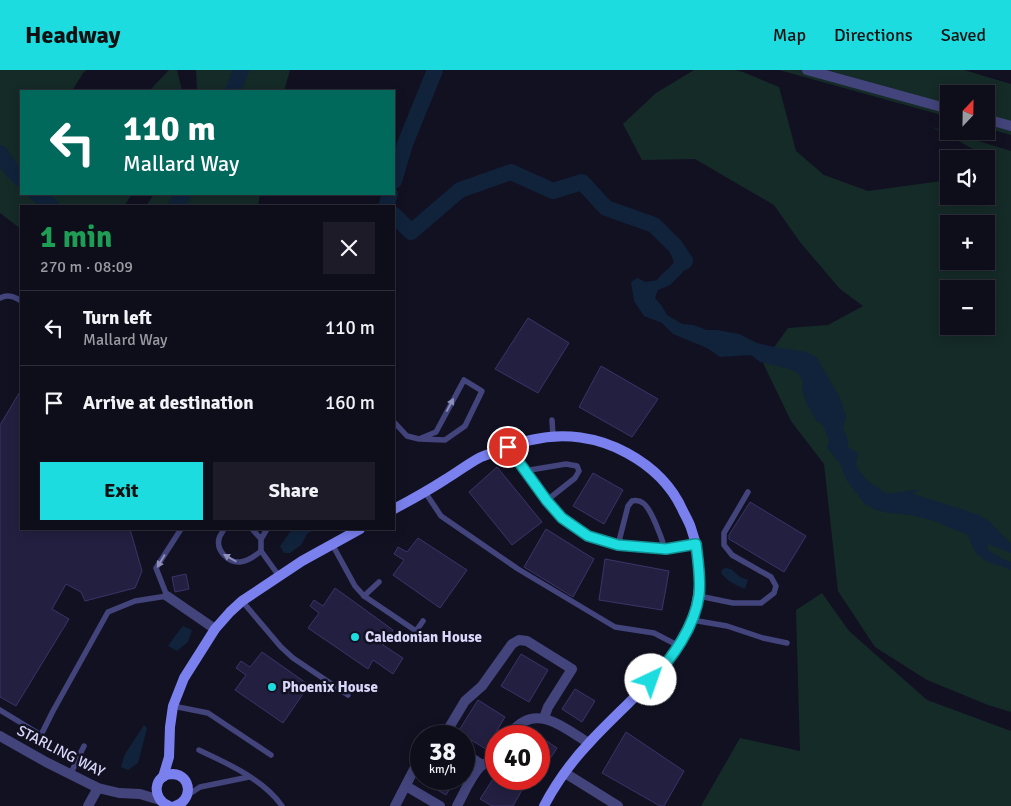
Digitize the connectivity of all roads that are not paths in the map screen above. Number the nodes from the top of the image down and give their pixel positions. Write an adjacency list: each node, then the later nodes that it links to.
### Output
1 (807, 70): 2 (street)
2 (940, 107)
3 (995, 122): 4 (street)
4 (1011, 126)
5 (0, 298): 6 (lane)
6 (20, 300)
7 (552, 420): 9 (lane)
8 (395, 423): 10 (lane)
9 (553, 436): 11 (street); 24 (street)
10 (419, 439): 10 (lane, one-way to 10)
11 (508, 447): 12 (street); 13 (street)
12 (524, 470): 15 (street); 15 (lane)
13 (425, 492): 16 (street); 38 (lane)
14 (748, 492): 32 (lane)
15 (546, 501): 25 (street)
16 (395, 507)
17 (180, 530): 30 (lane, one-way to 30)
18 (224, 530): 27 (lane, one-way to 18)
19 (253, 530): 22 (lane)
20 (266, 530): 22 (lane)
21 (358, 530): 23 (street)
22 (261, 539): 27 (lane)
23 (332, 544): 28 (street); 31 (lane)
24 (696, 544): 26 (street); 32 (street)
25 (618, 545): 26 (street); 26 (lane)
26 (666, 549)
27 (261, 551): 28 (lane)
28 (279, 576): 33 (street)
29 (379, 582): 31 (lane)
30 (167, 596): 36 (street); 41 (lane)
31 (364, 596): 35 (lane)
32 (699, 596): 34 (street)
33 (242, 601): 36 (street); 39 (lane)
34 (692, 620): 37 (lane); 38 (street)
35 (423, 621)
36 (215, 629): 40 (street)
37 (787, 643)
38 (679, 646): 46 (street)
39 (348, 694)
40 (173, 706): 49 (lane); 50 (street)
41 (0, 710)
42 (544, 718): 43 (street); 44 (street); 46 (street)
43 (451, 725)
44 (520, 725)
45 (0, 736): 55 (street, STARLING WAY)
46 (589, 743): 54 (street)
47 (84, 746): 55 (lane)
48 (199, 750): 57 (lane)
49 (271, 755)
50 (169, 757): 56 (street); 59 (street)
51 (475, 760): 53 (street)
52 (485, 764): 53 (street)
53 (482, 765): 70 (street)
54 (565, 773): 71 (street); 72 (street)
55 (70, 775): 62 (street, STARLING WAY)
56 (180, 777): 59 (street); 61 (lane); 64 (street)
57 (250, 777): 61 (lane); 67 (lane)
58 (410, 778): 60 (street)
59 (160, 781): 63 (street, STARLING WAY); 65 (street)
60 (406, 786): 68 (street); 69 (street)
61 (200, 787): 64 (lane)
62 (98, 788): 63 (street, STARLING WAY); 66 (street)
63 (140, 794): 65 (street, STARLING WAY)
64 (182, 802)
65 (164, 803)
66 (88, 806)
67 (282, 806)
68 (395, 806)
69 (440, 806)
70 (457, 806)
71 (544, 806)
72 (618, 806)

